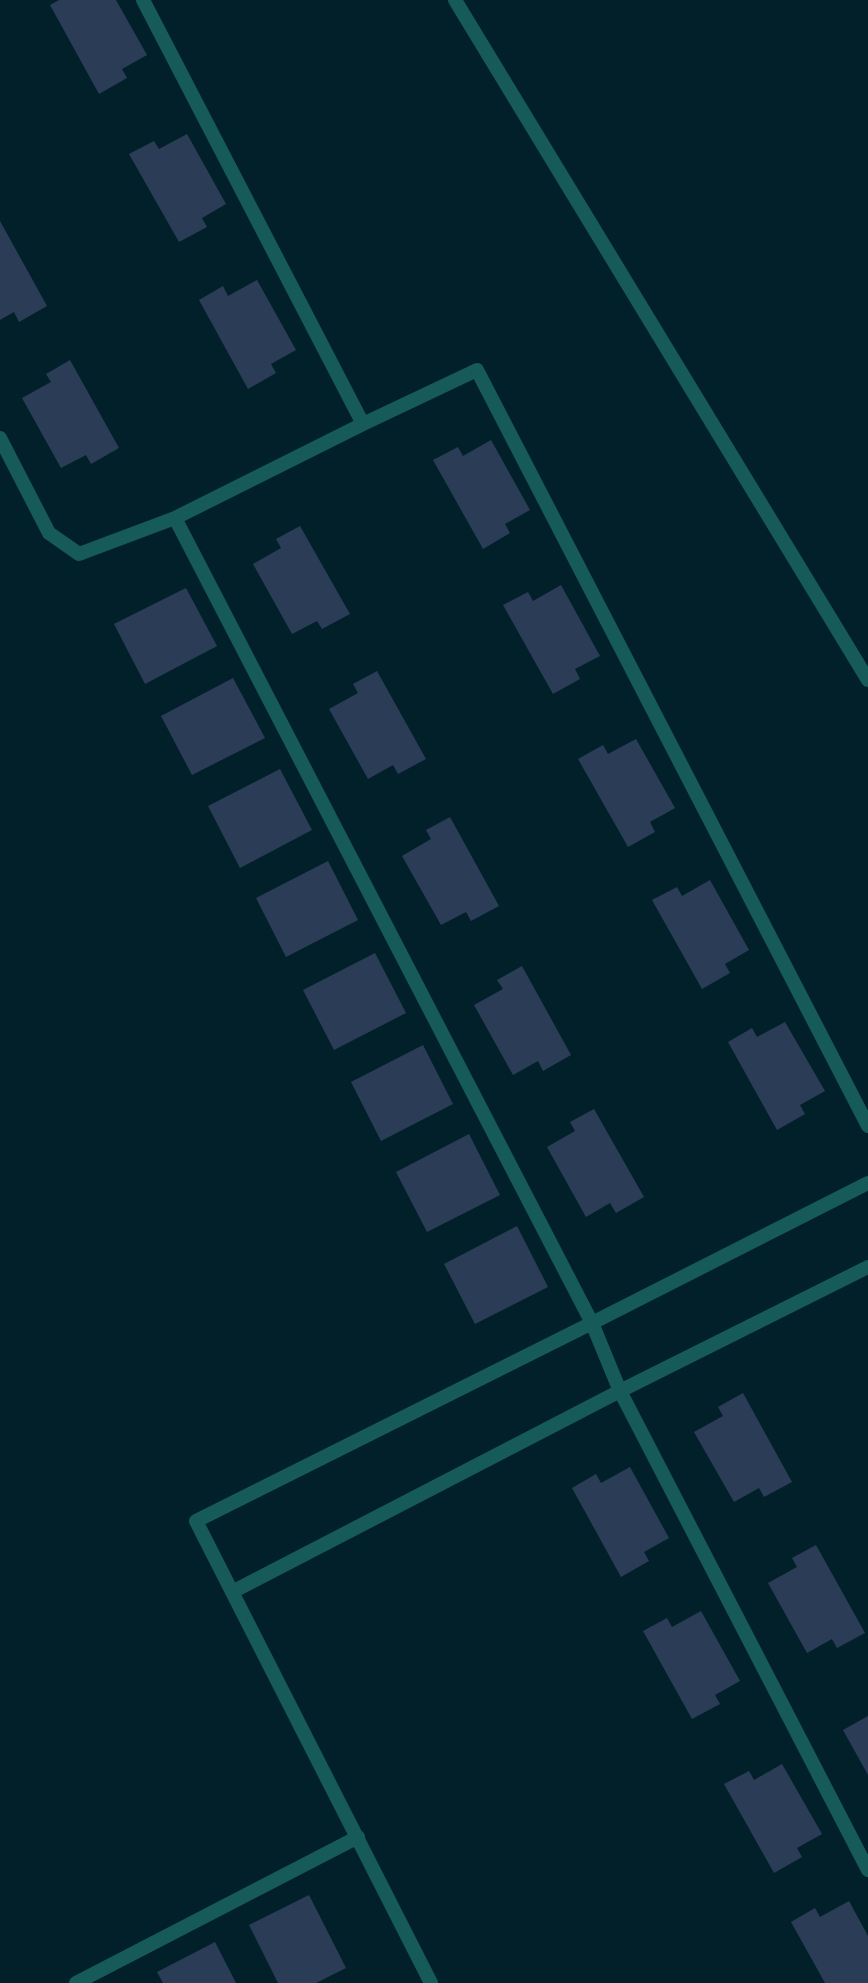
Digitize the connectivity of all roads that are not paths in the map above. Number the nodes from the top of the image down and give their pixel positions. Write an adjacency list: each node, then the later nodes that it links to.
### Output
1 (143, 0): 3 (street)
2 (456, 0): 6 (street)
3 (363, 424): 5 (street); 7 (street)
4 (0, 438): 5 (street)
5 (175, 518): 10 (street)
6 (868, 680)
7 (868, 1126)
8 (868, 1182): 10 (street)
9 (868, 1267): 11 (street)
10 (592, 1323): 11 (street); 12 (street)
11 (620, 1391): 12 (street); 14 (street)
12 (232, 1592): 13 (street)
13 (358, 1837): 15 (street); 16 (street)
14 (868, 1870)
15 (76, 1983)
16 (431, 1983)

